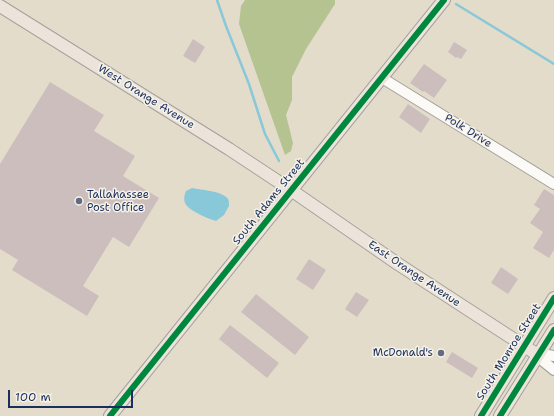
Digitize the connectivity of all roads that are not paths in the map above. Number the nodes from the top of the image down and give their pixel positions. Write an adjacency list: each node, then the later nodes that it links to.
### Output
1 (444, 0): 3 (main road, South Adams Street)
2 (0, 6): 5 (main road, West Orange Avenue)
3 (382, 78): 4 (street, Polk Drive); 5 (main road, South Adams Street)
4 (554, 184)
5 (291, 190): 8 (main road, East Orange Avenue); 12 (main road, South Adams Street)
6 (554, 298): 8 (main road, South Monroe Street)
7 (554, 330): 9 (main road)
8 (524, 346): 9 (main road, East Orange Avenue); 13 (main road, South Monroe Street)
9 (538, 355): 10 (street, East Orange Avenue); 11 (street, East Orange Avenue); 14 (main road)
10 (554, 356)
11 (554, 370)
12 (110, 416)
13 (480, 416)
14 (500, 416)

